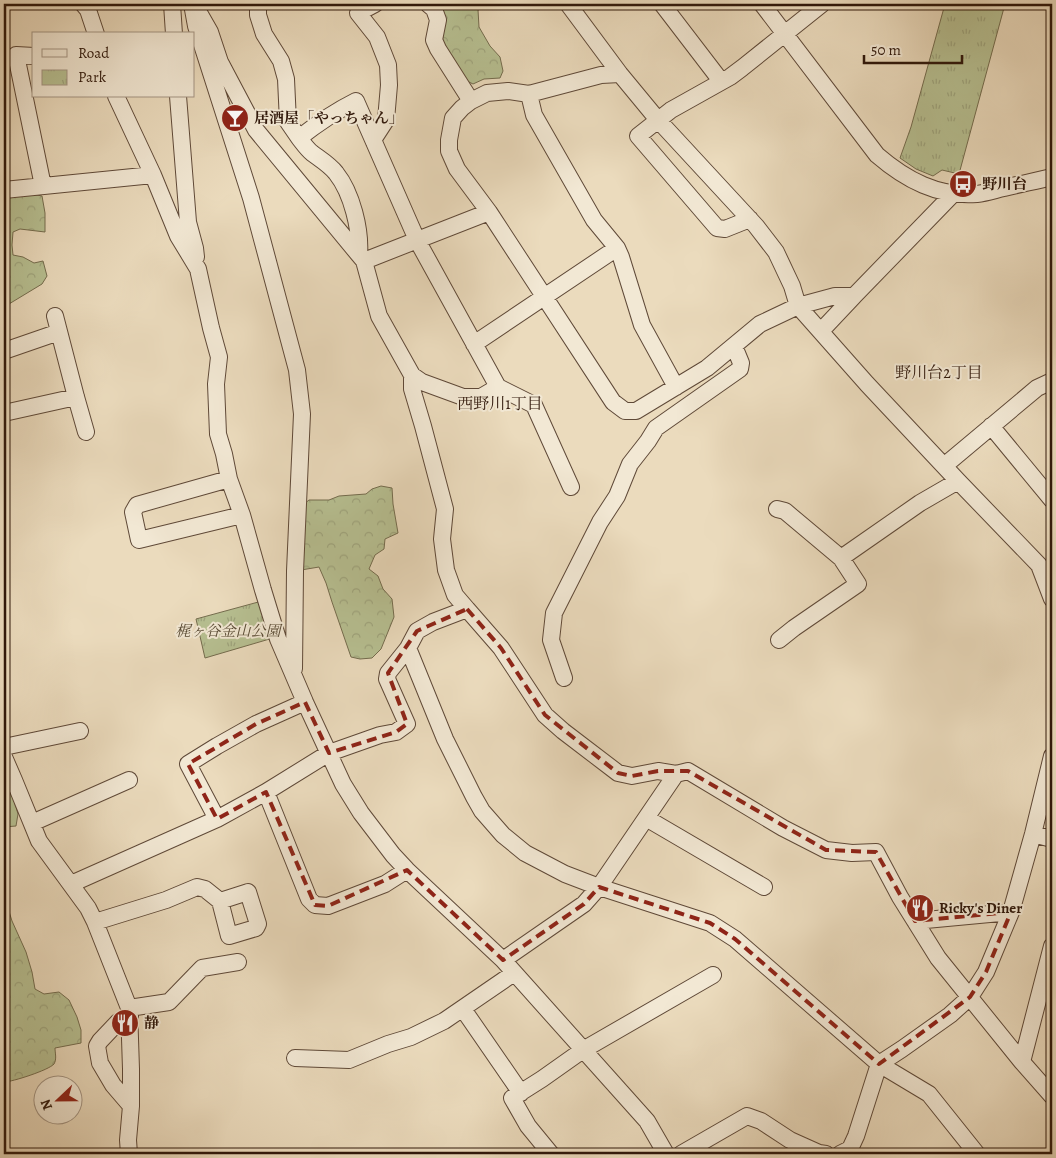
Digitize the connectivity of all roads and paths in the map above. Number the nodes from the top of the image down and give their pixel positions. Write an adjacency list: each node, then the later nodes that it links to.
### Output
1 (82, 4): 12 (street)
2 (172, 4): 13 (street)
3 (193, 4): 35 (street); 64 (street)
4 (258, 4): 24 (street)
5 (375, 4): 11 (street)
6 (428, 4): 22 (street)
7 (568, 4): 17 (street)
8 (662, 4): 18 (street)
9 (762, 4): 14 (street)
10 (822, 4): 14 (street)
11 (357, 8): 25 (street)
12 (95, 32)
13 (174, 32)
14 (785, 34): 18 (street); 30 (street)
15 (10, 55): 16 (street); 28 (street)
16 (32, 56)
17 (620, 74): 19 (street); 23 (street)
18 (721, 81): 23 (street)
19 (529, 94): 22 (street); 34 (street)
20 (117, 98): 26 (street)
21 (178, 98): 36 (street)
22 (471, 101): 31 (street)
23 (658, 120): 32 (street); 32 (street)
24 (299, 138): 25 (street); 35 (street)
25 (373, 140): 33 (street)
26 (153, 175): 28 (street); 36 (street)
27 (1052, 177): 30 (street)
28 (43, 186): 29 (street)
29 (4, 190)
30 (953, 194): 37 (street)
31 (489, 212): 33 (street); 38 (street)
32 (750, 219): 39 (street)
33 (417, 240): 35 (street); 41 (street)
34 (617, 248): 38 (street); 47 (street)
35 (362, 258): 44 (street)
36 (198, 269): 53 (street)
37 (854, 296): 39 (street); 40 (street)
38 (545, 297): 41 (street); 47 (street)
39 (798, 306): 40 (street); 42 (street)
40 (821, 331): 52 (street)
41 (474, 344): 46 (street)
42 (734, 346): 47 (street); 65 (street)
43 (4, 351): 48 (street)
44 (412, 375): 46 (street); 61 (street)
45 (1052, 381): 50 (street)
46 (498, 387): 55 (street)
47 (676, 387)
48 (76, 397): 49 (street); 51 (street)
49 (4, 413)
50 (991, 426): 52 (street); 56 (street)
51 (86, 432)
52 (944, 466): 54 (street)
53 (229, 479): 58 (street); 58 (street)
54 (958, 481): 59 (street); 60 (street)
55 (571, 487)
56 (1052, 500)
57 (777, 509): 59 (street)
58 (242, 515): 64 (street)
59 (841, 558): 62 (street)
60 (1052, 599)
61 (466, 609): 63 (street); 72 (street)
62 (779, 640)
63 (408, 648): 69 (street); 82 (street)
64 (294, 675): 66 (street)
65 (564, 678)
66 (305, 702): 69 (street); 76 (street)
67 (80, 731): 68 (street)
68 (4, 747)
69 (329, 753): 74 (street); 80 (street)
70 (1052, 756): 78 (street)
71 (4, 757): 77 (street)
72 (676, 774): 75 (street); 86 (street)
73 (128, 780): 77 (street)
74 (266, 792): 76 (street); 80 (street)
75 (646, 818): 82 (street); 83 (street)
76 (217, 819): 81 (street)
77 (32, 823): 81 (street)
78 (1033, 834): 79 (street); 85 (street)
79 (1052, 839)
80 (406, 870): 89 (street)
81 (71, 884): 87 (street)
82 (599, 887): 89 (street); 99 (street)
83 (764, 887)
84 (220, 900): 87 (street)
85 (1011, 912): 86 (street); 93 (street)
86 (915, 921): 93 (street)
87 (95, 922): 95 (street)
88 (1052, 946): 98 (street)
89 (503, 960): 91 (street)
90 (238, 962): 95 (street)
91 (514, 973): 94 (street); 96 (street)
92 (713, 975): 96 (street)
93 (970, 997): 98 (street); 99 (street)
94 (463, 1008): 97 (street); 100 (street)
95 (129, 1012): 102 (street); 102 (street)
96 (583, 1050): 100 (street); 106 (street)
97 (295, 1058)
98 (1022, 1062): 101 (street)
99 (880, 1064): 110 (street); 111 (street)
100 (521, 1093): 105 (street)
101 (1052, 1096)
102 (131, 1106): 104 (street)
103 (790, 1140): 107 (street); 108 (street); 109 (street)
104 (129, 1154)
105 (551, 1154)
106 (666, 1154)
107 (681, 1154)
108 (800, 1154)
109 (826, 1154)
110 (840, 1154)
111 (977, 1154)

